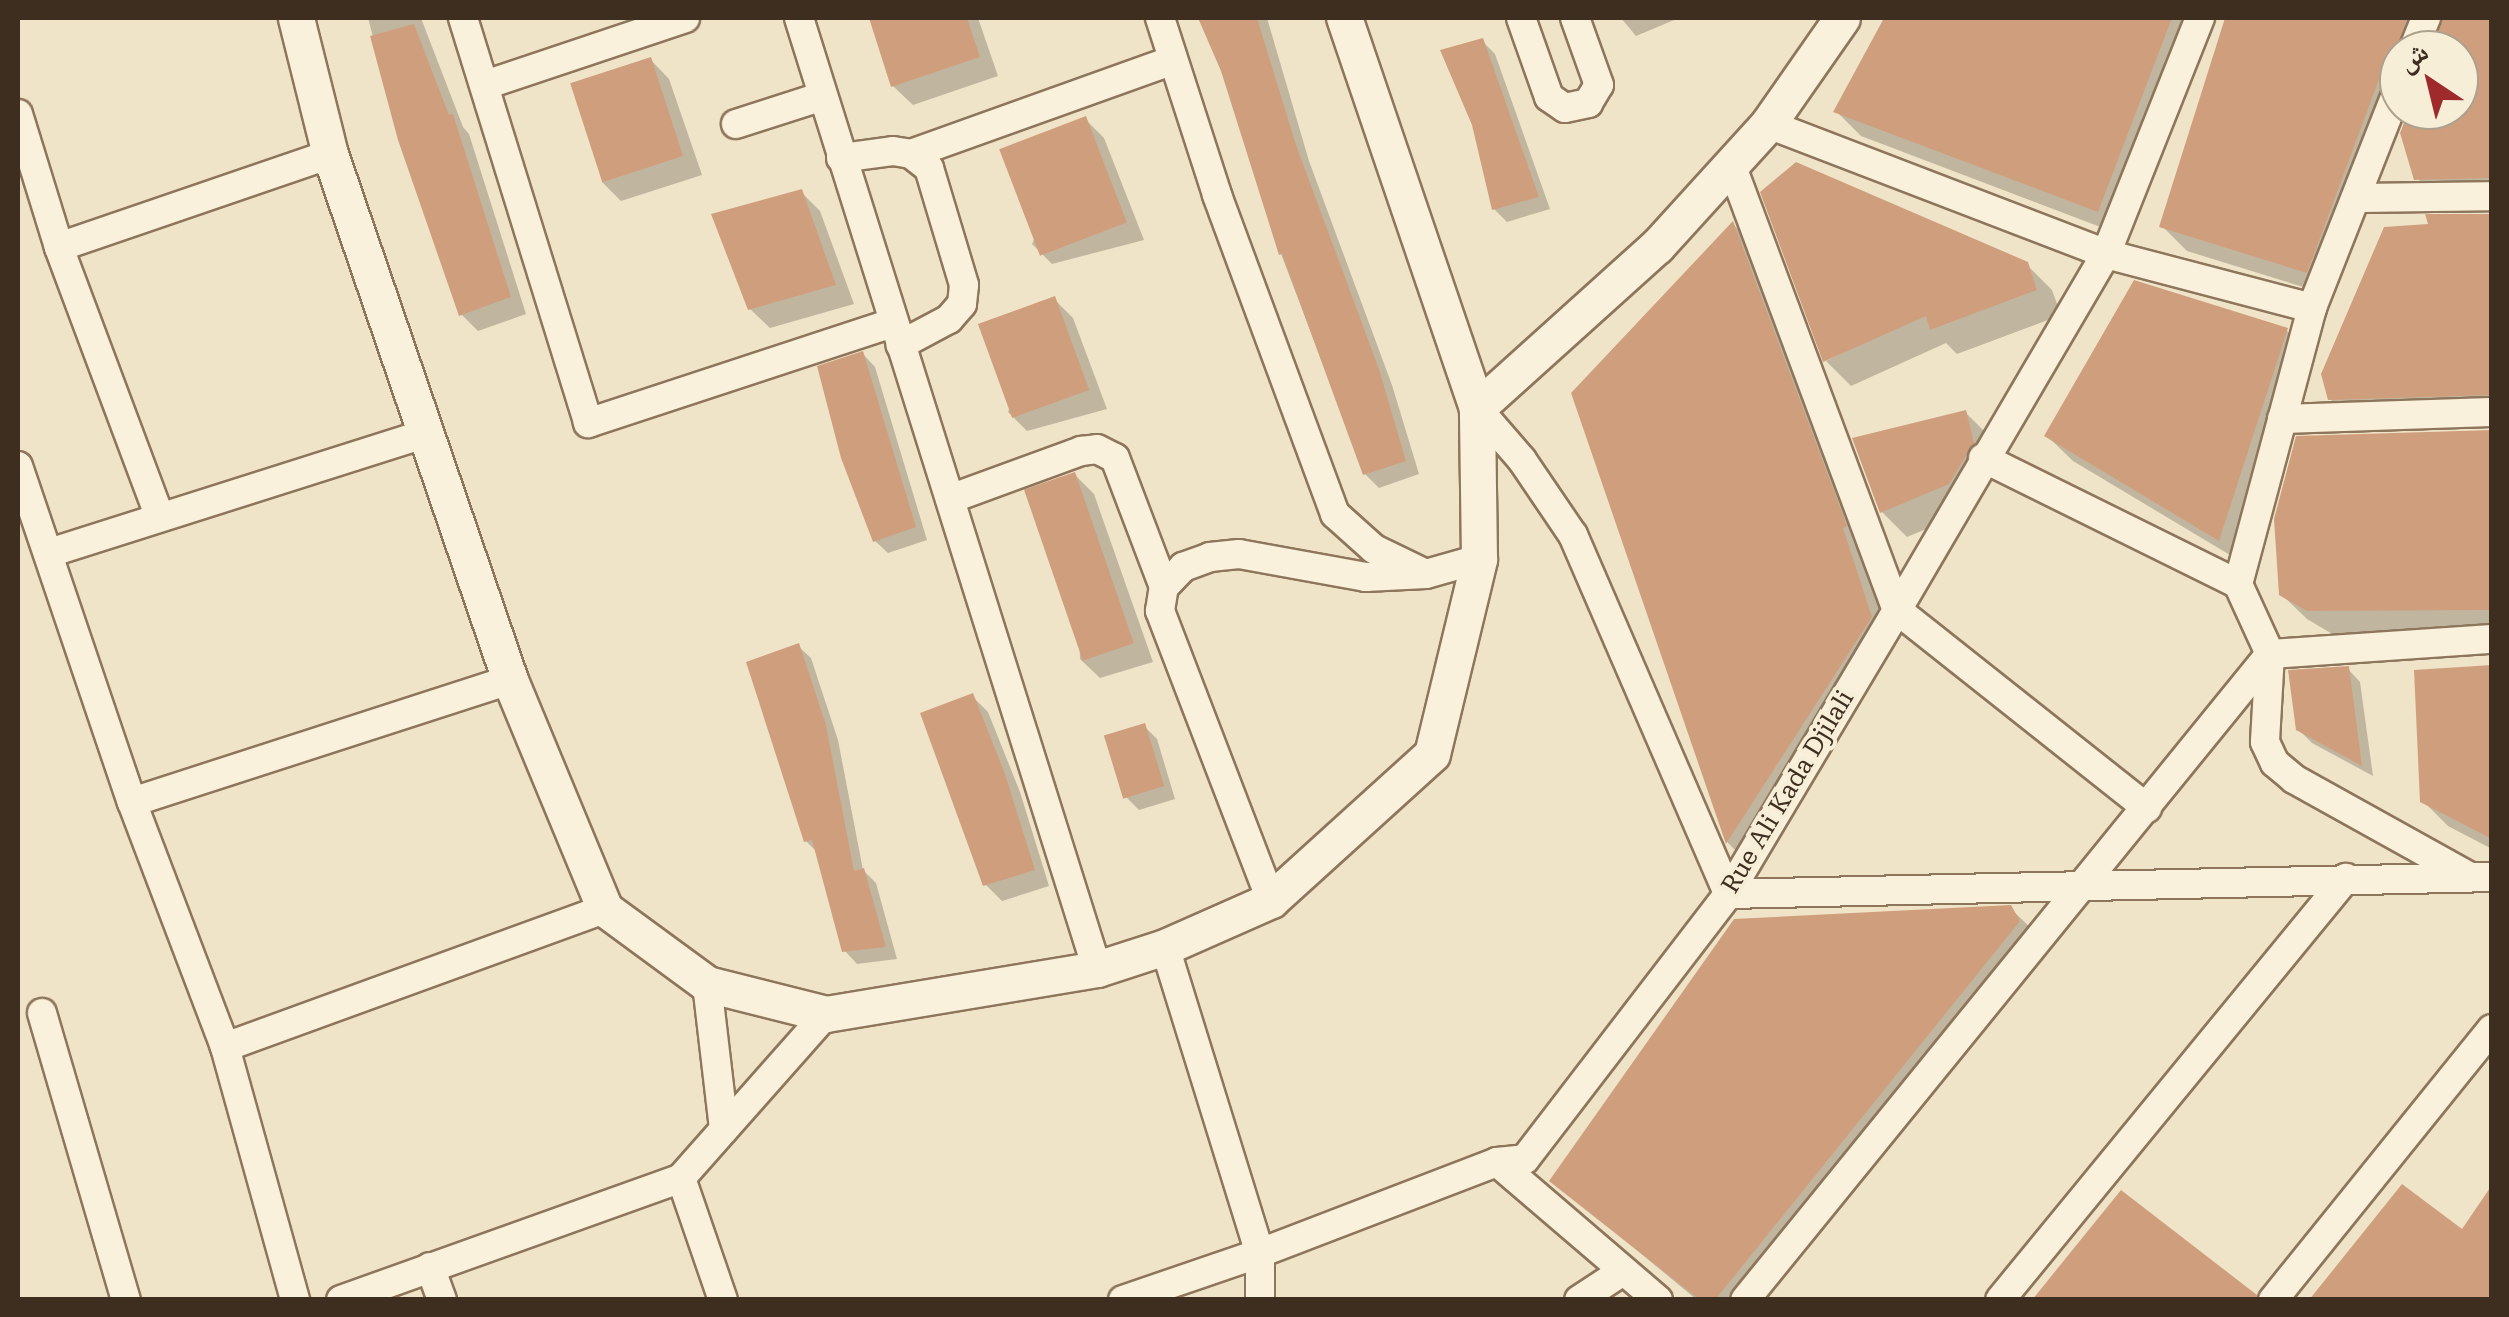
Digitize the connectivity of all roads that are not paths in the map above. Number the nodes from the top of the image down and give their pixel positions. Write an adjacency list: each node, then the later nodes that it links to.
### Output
1 (296, 18): 18 (street)
2 (463, 18): 12 (street)
3 (685, 18): 12 (street)
4 (799, 18): 13 (street)
5 (1160, 18): 11 (street)
6 (1344, 18): 28 (street)
7 (1521, 18): 8 (street)
8 (1575, 18)
9 (1842, 18): 16 (street)
10 (2200, 18): 25 (street, Rue Ali Kada Djilali)
11 (1173, 60): 19 (street); 38 (street)
12 (485, 85): 27 (street)
13 (823, 96): 15 (street); 20 (street)
14 (18, 114): 24 (street)
15 (736, 124)
16 (1768, 124): 21 (street); 25 (street)
17 (2383, 130): 23 (street)
18 (330, 154): 24 (street); 31 (street)
19 (912, 154): 20 (street); 27 (street)
20 (841, 158): 27 (street)
21 (1731, 164): 28 (street); 41 (street)
22 (2492, 196): 23 (street)
23 (2356, 198): 26 (street)
24 (58, 247): 35 (street)
25 (2106, 254): 26 (street); 32 (street, Rue Ali Kada Djilali)
26 (2312, 308): 30 (street)
27 (897, 334): 34 (street)
28 (1478, 408): 37 (street); 50 (street)
29 (2492, 412): 30 (street)
30 (2282, 419): 39 (street)
31 (427, 433): 35 (street); 44 (street)
32 (1983, 458): 39 (street); 41 (street, Rue Ali Kada Djilali)
33 (18, 466): 36 (street)
34 (950, 499): 40 (street); 54 (street)
35 (160, 515): 36 (street)
36 (49, 553): 45 (street)
37 (1479, 558): 38 (street); 51 (street)
38 (1426, 574): 40 (street)
39 (2238, 584): 43 (street)
40 (1164, 587): 51 (street)
41 (1897, 610): 46 (street); 50 (street, Rue Ali Kada Djilali)
42 (2492, 639): 43 (street)
43 (2270, 654): 46 (street); 48 (street)
44 (510, 680): 45 (street); 52 (street)
45 (132, 802): 59 (street)
46 (2147, 808): 49 (street)
47 (2346, 878): 48 (street); 49 (street); 76 (street)
48 (2484, 880)
49 (2084, 886): 50 (street); 75 (street)
50 (1728, 894): 61 (street, Rue Ali Kada Djilali)
51 (1272, 900): 53 (street)
52 (605, 910): 55 (street); 59 (street)
53 (1165, 948): 54 (street); 63 (street)
54 (1097, 969): 57 (street)
55 (707, 984): 57 (street); 60 (street)
56 (42, 1014): 66 (street)
57 (826, 1014): 60 (street)
58 (2492, 1029): 77 (street)
59 (225, 1047): 67 (street)
60 (724, 1129): 62 (street)
61 (1497, 1162): 63 (street, Rue Ali Kada Djilali); 65 (street)
62 (681, 1178): 64 (street); 70 (street)
63 (1260, 1253): 71 (street, Rue Ali Kada Djilali); 72 (street)
64 (430, 1268): 68 (street); 69 (street)
65 (1622, 1271): 73 (street); 74 (street)
66 (126, 1300)
67 (295, 1300)
68 (341, 1300)
69 (442, 1300)
70 (723, 1300)
71 (1123, 1300)
72 (1260, 1300)
73 (1579, 1300)
74 (1658, 1300)
75 (1744, 1300)
76 (2000, 1300)
77 (2273, 1300)

